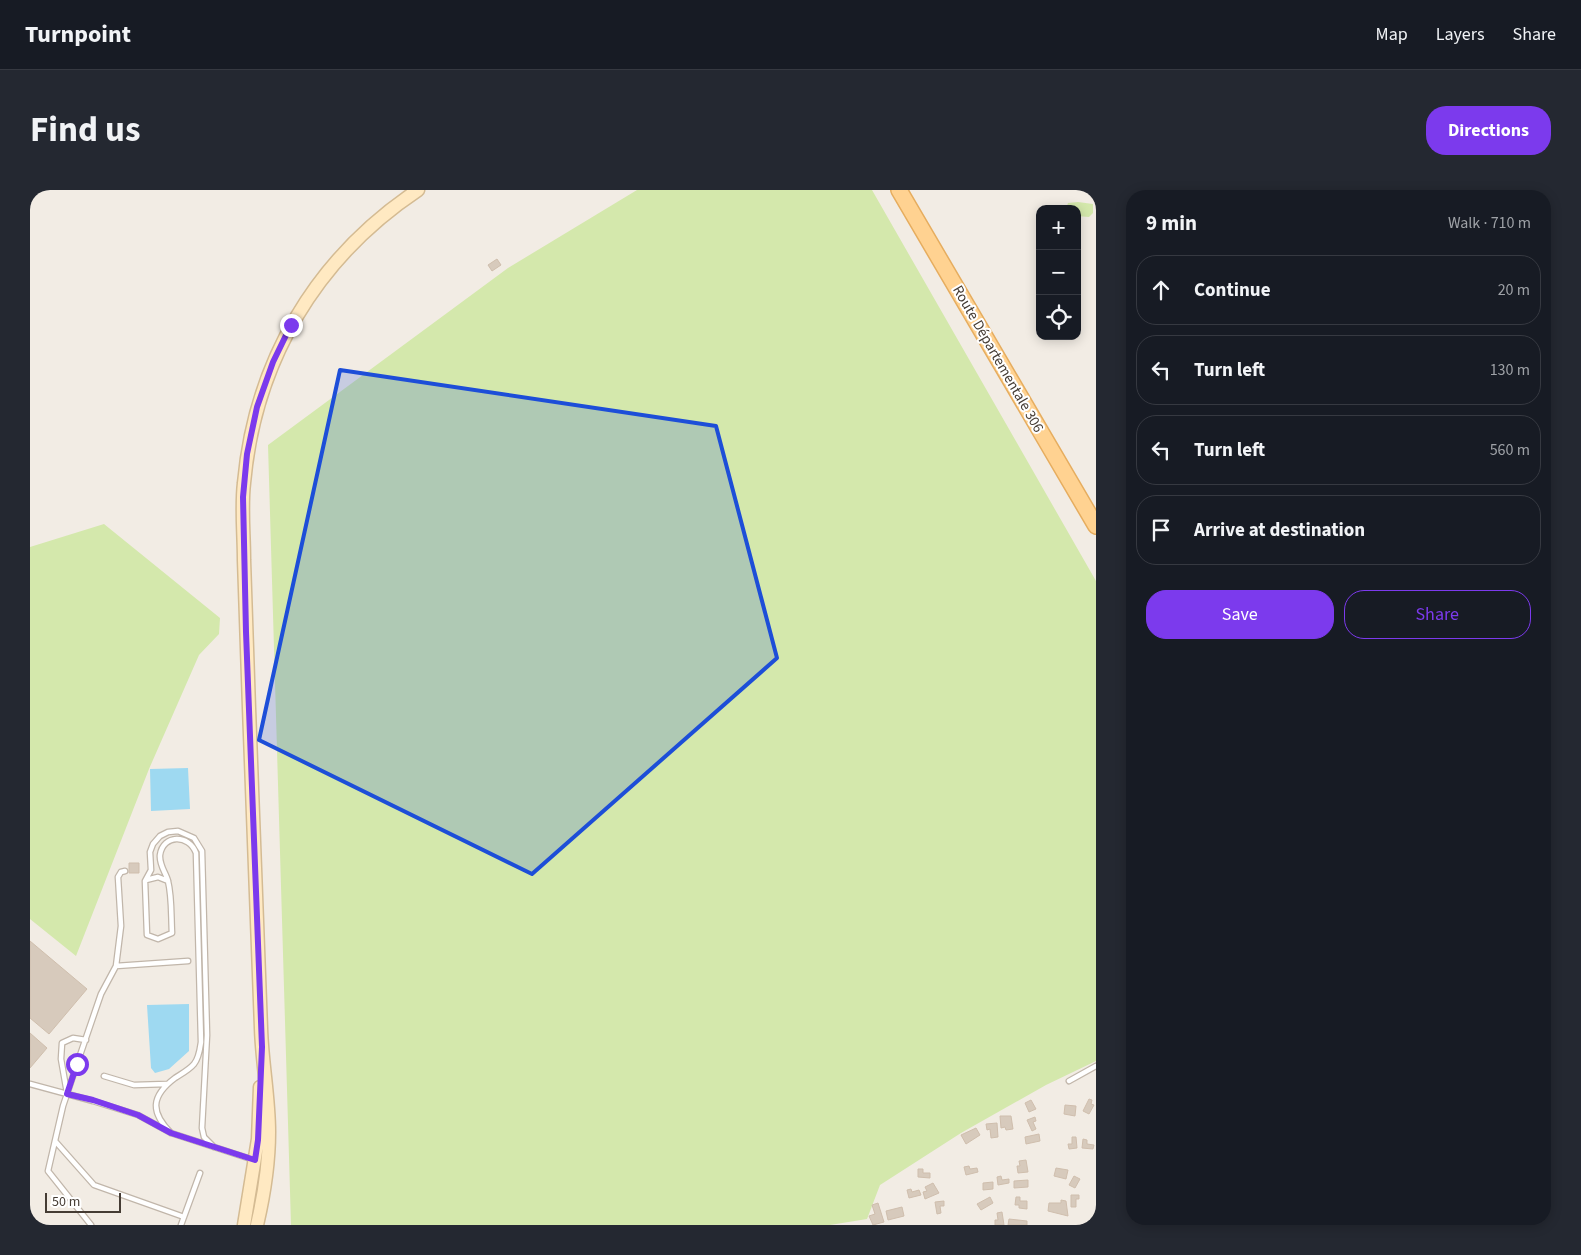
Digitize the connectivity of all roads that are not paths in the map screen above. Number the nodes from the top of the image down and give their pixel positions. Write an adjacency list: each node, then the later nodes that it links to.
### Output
1 (418, 190): 10 (main road)
2 (900, 190): 3 (main road, Route Départementale 306)
3 (1096, 526)
4 (125, 871): 8 (lane)
5 (145, 880): 6 (lane); 6 (lane); 19 (lane)
6 (168, 881): 15 (lane)
7 (188, 961): 8 (lane)
8 (116, 966): 9 (lane)
9 (86, 1040): 16 (lane); 16 (lane)
10 (262, 1047): 20 (main road); 22 (main road)
11 (1096, 1066): 13 (lane)
12 (104, 1076): 15 (lane)
13 (1069, 1081)
14 (30, 1084): 16 (lane)
15 (168, 1084): 17 (lane)
16 (67, 1094): 17 (lane); 18 (lane)
17 (171, 1133): 19 (lane)
18 (55, 1141): 23 (lane); 24 (lane)
19 (214, 1147): 20 (lane)
20 (255, 1160): 22 (main road); 26 (main road)
21 (200, 1172): 23 (lane)
22 (266, 1176): 27 (main road)
23 (184, 1217): 25 (lane)
24 (91, 1225)
25 (181, 1225)
26 (244, 1225)
27 (257, 1225)

